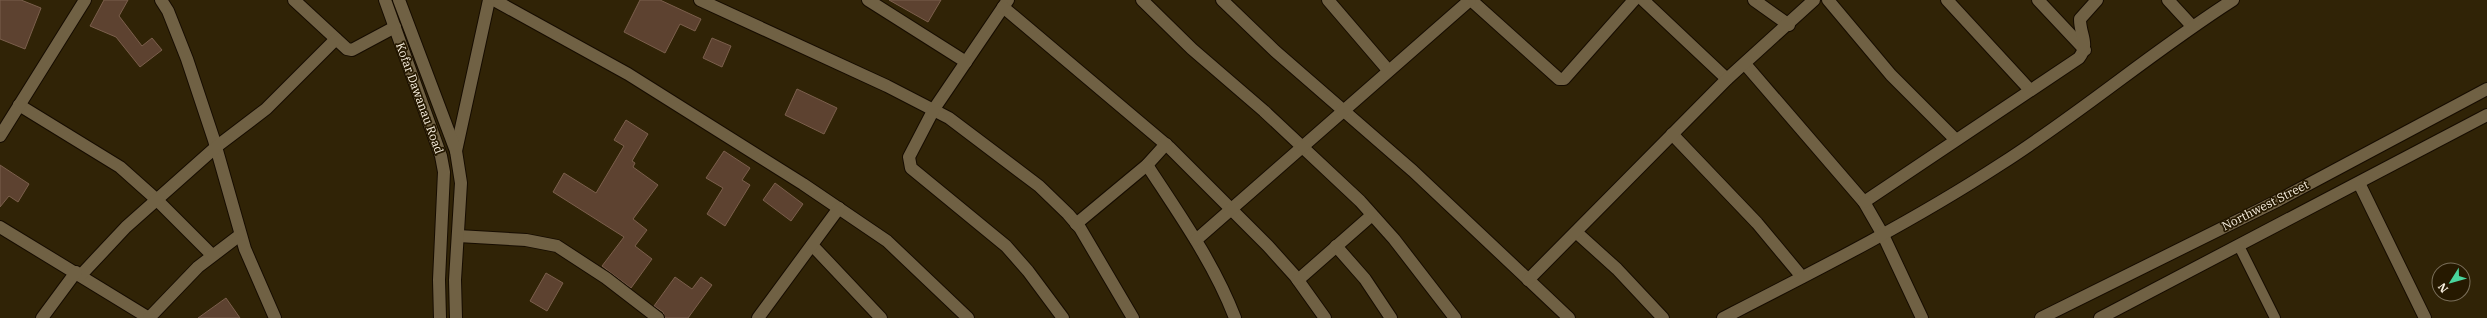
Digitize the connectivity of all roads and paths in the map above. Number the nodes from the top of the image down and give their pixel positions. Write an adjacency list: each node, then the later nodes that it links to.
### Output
1 (85, 0): 36 (street)
2 (161, 0): 45 (street)
3 (294, 0): 28 (street)
4 (385, 0): 27 (street, Kofar Dawanau Road)
5 (399, 0): 46 (street, Kofar Dawanau Road)
6 (490, 0): 46 (street)
7 (494, 0): 51 (street)
8 (700, 0): 37 (street)
9 (868, 0): 30 (street)
10 (1142, 0): 44 (street)
11 (1222, 0): 38 (street)
12 (1328, 0): 32 (street)
13 (1470, 0): 14 (street); 32 (street)
14 (1634, 0)
15 (1643, 0): 33 (street)
16 (1754, 0): 25 (street)
17 (1814, 0): 25 (street)
18 (1828, 0): 42 (street)
19 (1947, 0): 35 (street)
20 (2038, 0): 29 (street)
21 (2097, 0): 29 (street)
22 (2168, 0): 26 (street)
23 (2233, 0): 26 (street)
24 (1006, 4): 30 (street); 43 (street)
25 (1789, 25): 31 (street)
26 (2192, 26): 58 (street)
27 (395, 27): 28 (street); 67 (street, Kofar Dawanau Road)
28 (336, 39): 45 (street)
29 (2085, 50): 35 (street)
30 (966, 62): 37 (street)
31 (1745, 64): 33 (street); 50 (street)
32 (1388, 70): 38 (street)
33 (1727, 79): 40 (street)
34 (2487, 89): 90 (street, Northwest Street)
35 (2030, 90): 42 (street)
36 (20, 105): 41 (street); 49 (street)
37 (934, 108): 54 (street); 80 (street)
38 (1342, 110): 44 (street); 70 (street)
39 (2487, 115): 48 (street, Northwest Street)
40 (1672, 134): 56 (street); 66 (street)
41 (0, 136)
42 (1955, 139): 50 (street)
43 (1166, 144): 47 (street); 52 (street)
44 (1300, 146): 52 (street); 53 (street)
45 (216, 147): 49 (street); 57 (street)
46 (456, 151): 59 (street)
47 (1147, 165): 54 (street); 60 (street)
48 (2359, 183): 63 (street, Northwest Street); 93 (street)
49 (157, 200): 64 (street); 65 (street)
50 (1864, 202): 58 (street)
51 (839, 208): 61 (street); 79 (street)
52 (1232, 208): 60 (street); 69 (street)
53 (1372, 215): 62 (street); 85 (street)
54 (1076, 224): 81 (street)
55 (0, 227): 65 (street)
56 (1576, 232): 70 (street); 87 (street)
57 (240, 235): 64 (street); 71 (street)
58 (1884, 235): 66 (street); 89 (street)
59 (458, 236): 68 (street); 76 (street)
60 (1196, 240): 82 (street)
61 (812, 245): 77 (street); 78 (street)
62 (1336, 246): 69 (street); 84 (street)
63 (2238, 246): 91 (street, Northwest Street); 92 (lane)
64 (212, 255): 73 (street)
65 (78, 274): 72 (street); 73 (street)
66 (1802, 277): 88 (street)
67 (439, 280): 68 (street); 74 (street, Kofar Dawanau Road)
68 (455, 280): 75 (street)
69 (1298, 280): 83 (street)
70 (1528, 280): 86 (street)
71 (272, 316)
72 (42, 318)
73 (149, 318)
74 (440, 318)
75 (456, 318)
76 (658, 318)
77 (758, 318)
78 (881, 318)
79 (968, 318)
80 (1063, 318)
81 (1133, 318)
82 (1235, 318)
83 (1325, 318)
84 (1391, 318)
85 (1455, 318)
86 (1569, 318)
87 (1663, 318)
88 (1723, 318)
89 (1922, 318)
90 (2041, 318)
91 (2100, 318)
92 (2274, 318)
93 (2425, 318)

